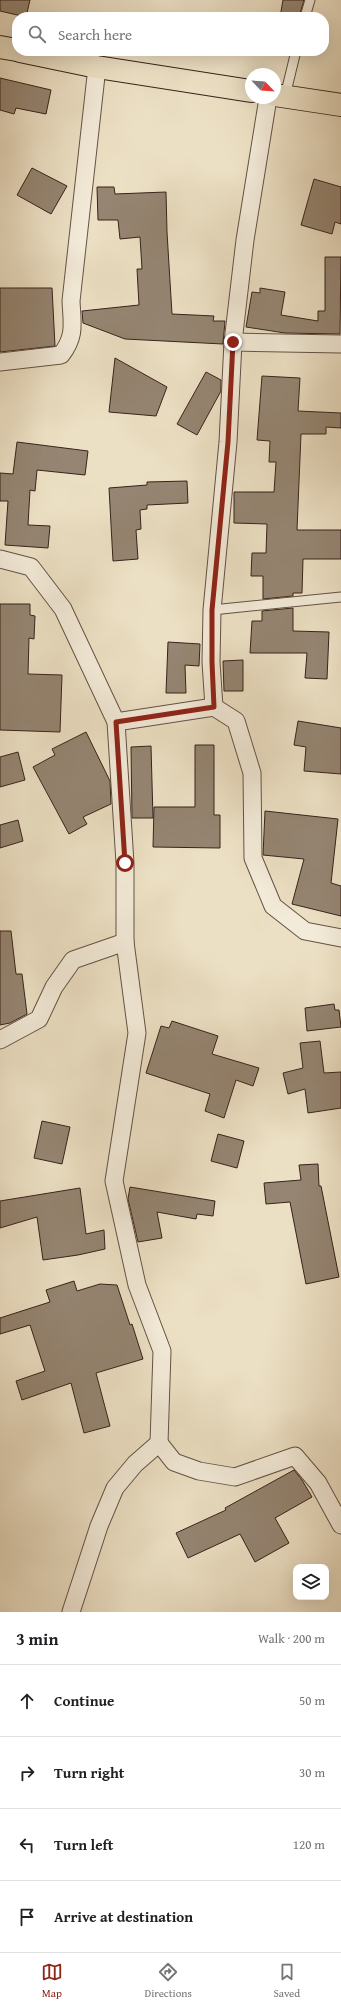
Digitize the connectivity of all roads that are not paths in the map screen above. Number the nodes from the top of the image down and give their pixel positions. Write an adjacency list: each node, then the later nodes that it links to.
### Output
1 (310, 0): 2 (lane)
2 (306, 12)
3 (0, 47): 4 (highway)
4 (12, 49)
5 (44, 56): 7 (highway)
6 (294, 56): 8 (lane)
7 (97, 67): 9 (highway); 15 (street)
8 (281, 85)
9 (245, 90)
10 (281, 97): 12 (highway)
11 (274, 104): 13 (street)
12 (341, 105)
13 (233, 342): 14 (street); 18 (street)
14 (341, 344)
15 (0, 362)
16 (0, 559): 20 (street)
17 (341, 597): 18 (lane)
18 (212, 610): 19 (street)
19 (214, 707): 20 (street); 21 (street)
20 (116, 722): 22 (street)
21 (341, 938)
22 (125, 942): 23 (street); 24 (street)
23 (0, 1040)
24 (159, 1443): 25 (street); 26 (street)
25 (341, 1525)
26 (71, 1612)

